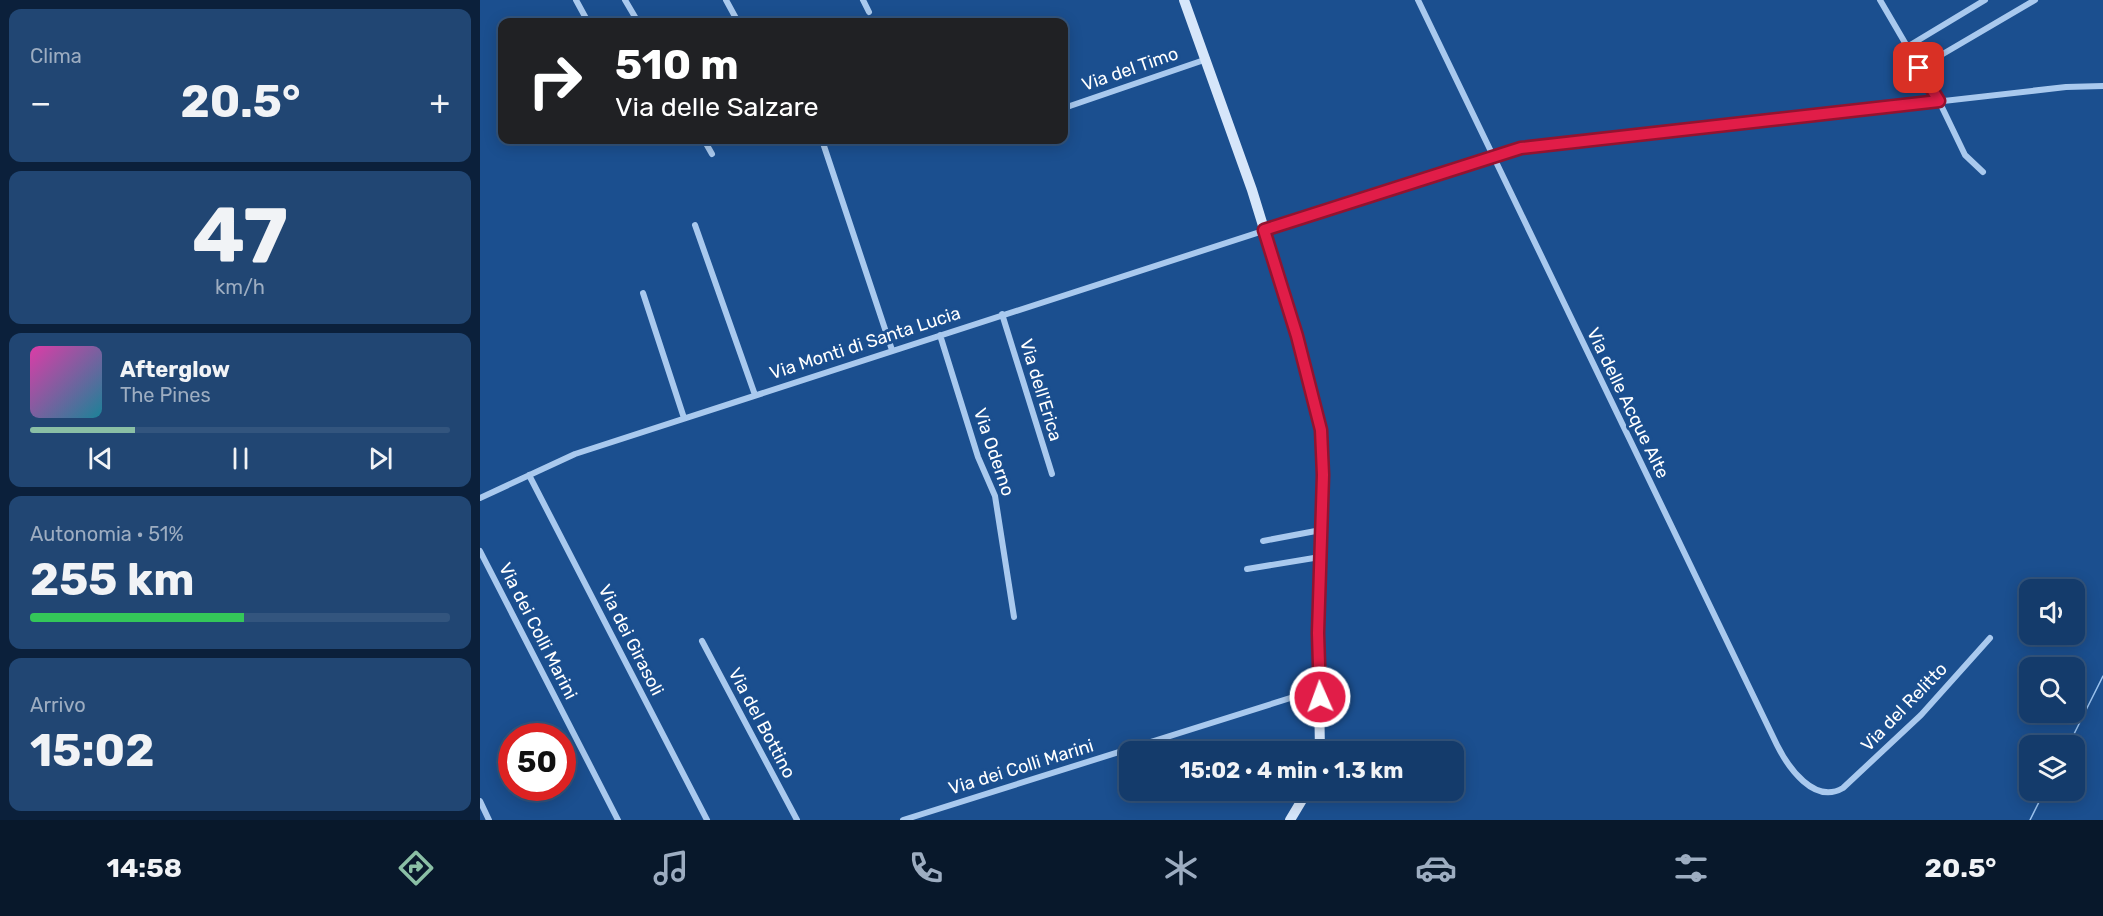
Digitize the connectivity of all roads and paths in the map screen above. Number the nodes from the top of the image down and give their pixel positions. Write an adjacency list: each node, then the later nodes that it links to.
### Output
1 (576, 0): 11 (street)
2 (625, 0): 12 (street)
3 (726, 0): 13 (street)
4 (863, 0): 10 (street)
5 (1184, 0): 15 (main road)
6 (1418, 0): 23 (street, Via delle Acque Alte)
7 (1880, 0): 14 (street)
8 (1985, 0): 14 (street)
9 (2035, 0): 16 (street)
10 (869, 12)
11 (586, 18)
12 (636, 18)
13 (736, 18)
14 (1907, 47): 16 (street)
15 (1207, 59): 19 (street, Via del Timo); 26 (main road)
16 (1919, 68): 18 (street)
17 (2103, 86): 18 (street, Via Monti di Santa Lucia)
18 (1939, 101): 23 (street, Via Monti di Santa Lucia); 24 (street)
19 (1068, 107)
20 (706, 144): 22 (street)
21 (823, 144): 30 (street)
22 (712, 154)
23 (1493, 156): 26 (street, Via Monti di Santa Lucia); 46 (street, Via delle Acque Alte)
24 (1983, 172)
25 (695, 225): 31 (street)
26 (1264, 230): 28 (street, Via Monti di Santa Lucia); 36 (main road)
27 (643, 293): 32 (street)
28 (1002, 314): 29 (street, Via Monti di Santa Lucia); 34 (street, Via dell'Erica)
29 (940, 334): 30 (street, Via Monti di Santa Lucia); 41 (street, Via Oderno)
30 (892, 350): 31 (street, Via Monti di Santa Lucia)
31 (755, 395): 32 (street, Via Monti di Santa Lucia)
32 (684, 418): 33 (street, Via Monti di Santa Lucia)
33 (529, 474): 35 (street, Via Monti di Santa Lucia); 51 (street, Via dei Girasoli)
34 (1052, 474)
35 (480, 498)
36 (1321, 530): 37 (street); 39 (main road)
37 (1263, 541)
38 (480, 551): 50 (street, Via dei Colli Marini)
39 (1320, 557): 40 (street); 44 (main road)
40 (1247, 569)
41 (1014, 617)
42 (1990, 638): 46 (street, Via del Relitto)
43 (702, 641): 52 (street, Via del Bottino)
44 (1320, 689): 45 (main road); 53 (street, Via dei Colli Marini)
45 (1320, 741)
46 (1836, 792)
47 (480, 801): 49 (street)
48 (1301, 801): 54 (main road)
49 (489, 820)
50 (618, 820)
51 (707, 820)
52 (797, 820)
53 (903, 820)
54 (1290, 820)

